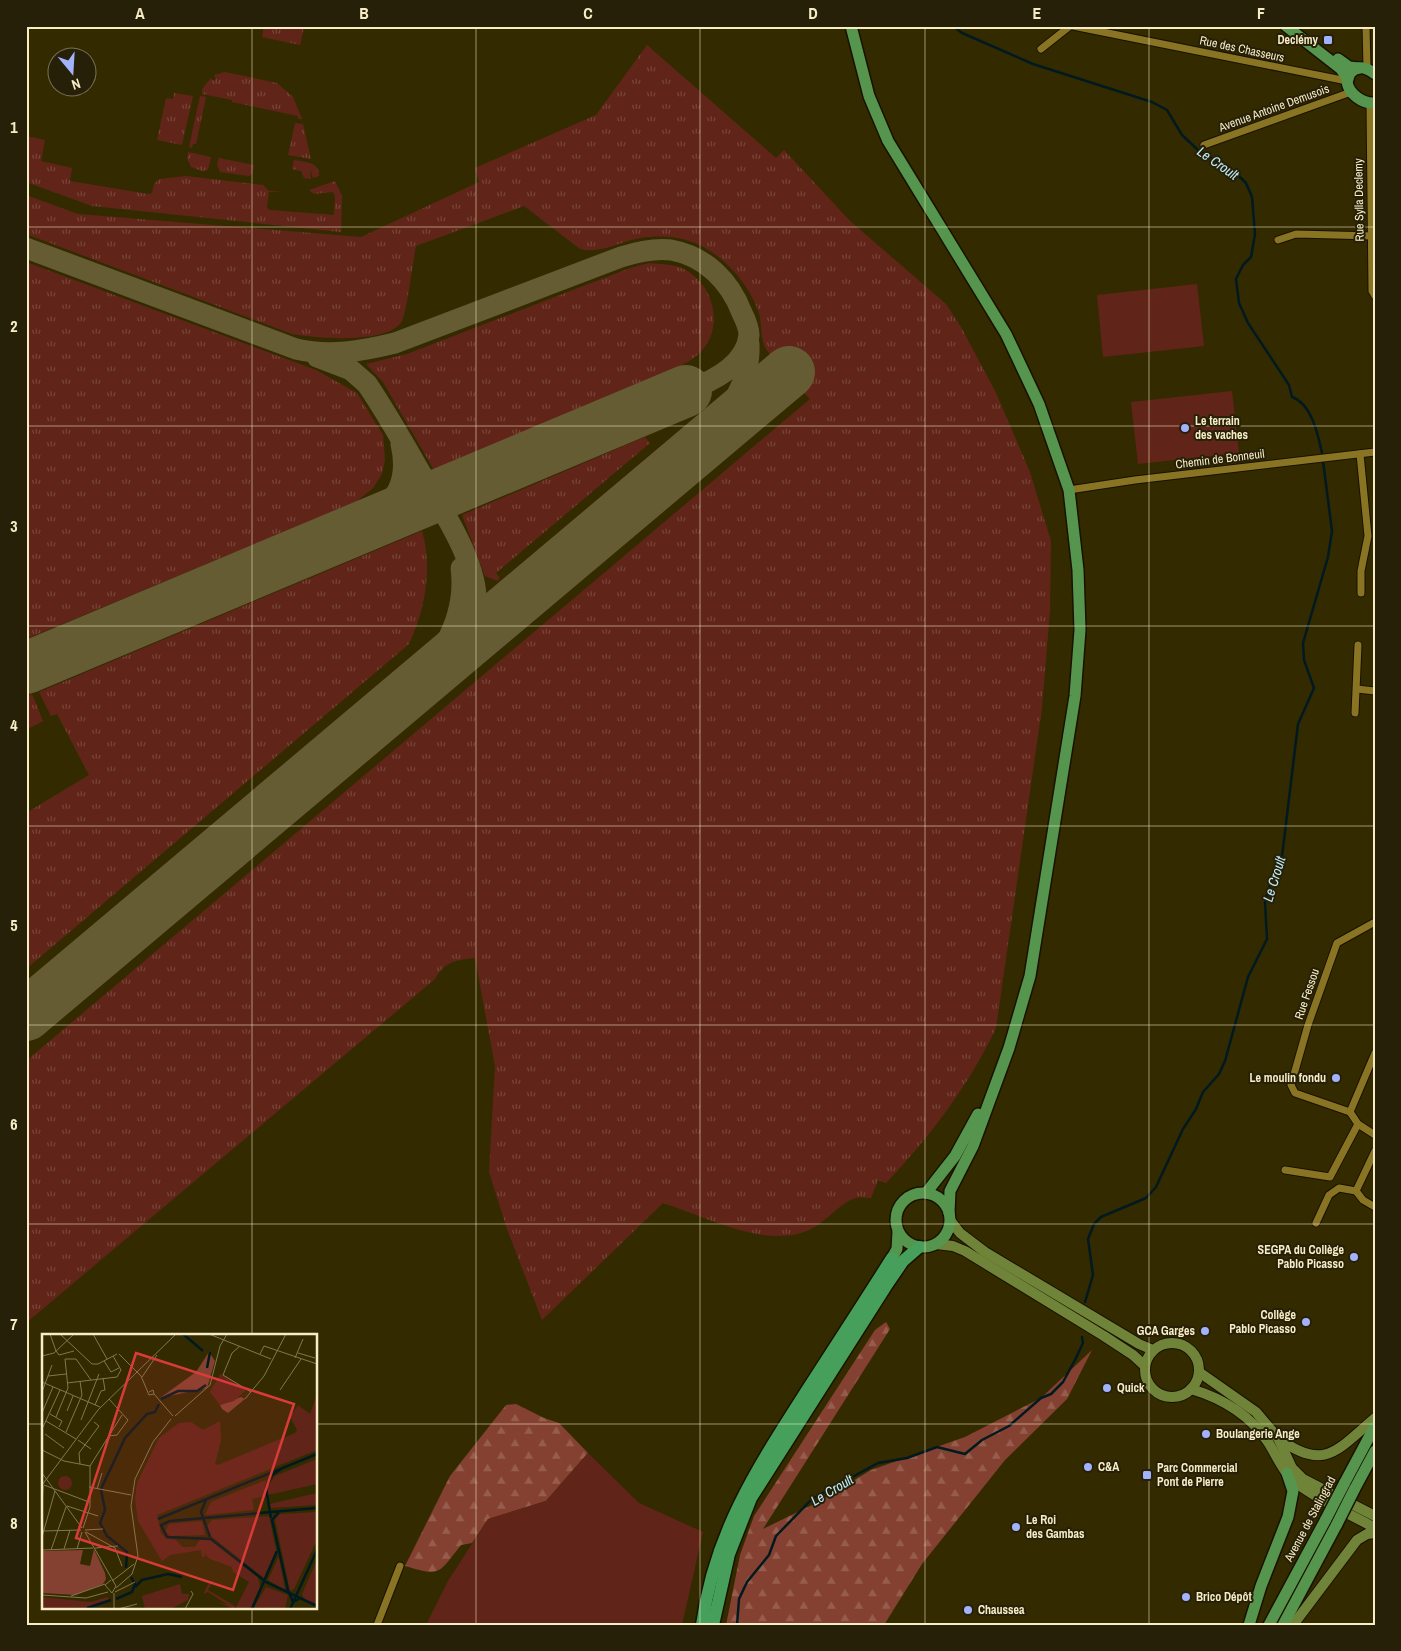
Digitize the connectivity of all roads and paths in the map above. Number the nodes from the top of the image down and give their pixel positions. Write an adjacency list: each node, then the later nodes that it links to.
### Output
1 (851, 26): 8 (main road)
2 (858, 26): 8 (main road)
3 (1072, 26): 7 (street); 10 (street, Rue des Chasseurs)
4 (1286, 26): 10 (main road)
5 (1296, 26): 9 (main road)
6 (1366, 26): 9 (street)
7 (1041, 48)
8 (859, 62): 17 (main road)
9 (1367, 70): 10 (main road)
10 (1349, 84): 11 (main road); 12 (street, Avenue Antoine Demusois)
11 (1372, 104): 13 (street, Rue Sylla Declemy)
12 (1204, 145)
13 (1373, 236): 14 (street); 15 (street, Rue Sylla Declemy)
14 (1278, 240)
15 (1375, 296)
16 (1375, 452): 18 (street, Chemin de Bonneuil)
17 (1057, 453): 19 (main road); 20 (main road)
18 (1360, 454): 19 (street, Chemin de Bonneuil); 21 (street)
19 (1069, 490): 20 (main road)
20 (1073, 526): 29 (main road)
21 (1371, 537): 22 (street)
22 (1362, 593)
23 (1358, 645): 24 (street)
24 (1358, 689): 25 (street); 26 (street)
25 (1375, 691)
26 (1355, 713)
27 (1375, 922): 30 (street, Rue Fessou)
28 (1375, 1053): 30 (street)
29 (994, 1086): 36 (main road); 38 (main road)
30 (1350, 1112): 31 (street)
31 (1358, 1124): 32 (street); 34 (street)
32 (1375, 1135)
33 (1375, 1151): 35 (street)
34 (1285, 1170)
35 (1356, 1191): 37 (street); 39 (street)
36 (926, 1193): 38 (main road); 40 (main road)
37 (1375, 1206)
38 (949, 1216): 41 (main road); 44 (main road)
39 (1316, 1223)
40 (898, 1232): 42 (main road); 43 (main road)
41 (936, 1244): 42 (main road); 45 (main road)
42 (919, 1247): 60 (highway)
43 (892, 1258): 59 (highway)
44 (1153, 1350): 45 (main road); 46 (main road)
45 (1145, 1366): 47 (main road)
46 (1199, 1372): 47 (main road); 50 (main road)
47 (1191, 1389): 52 (main road)
48 (1375, 1418): 50 (main road)
49 (1375, 1426): 53 (main road, Avenue de Stalingrad)
50 (1278, 1438): 54 (main road)
51 (1375, 1452): 53 (main road, Avenue de Stalingrad)
52 (1287, 1473): 55 (main road); 61 (main road)
53 (1349, 1487): 62 (main road, Avenue de Stalingrad, bridge); 63 (main road, Avenue de Stalingrad, bridge)
54 (1375, 1516)
55 (1375, 1528)
56 (1375, 1533): 64 (main road)
57 (400, 1566): 58 (street)
58 (377, 1625)
59 (702, 1625)
60 (713, 1625)
61 (1249, 1625)
62 (1269, 1625)
63 (1283, 1625)
64 (1293, 1625)

